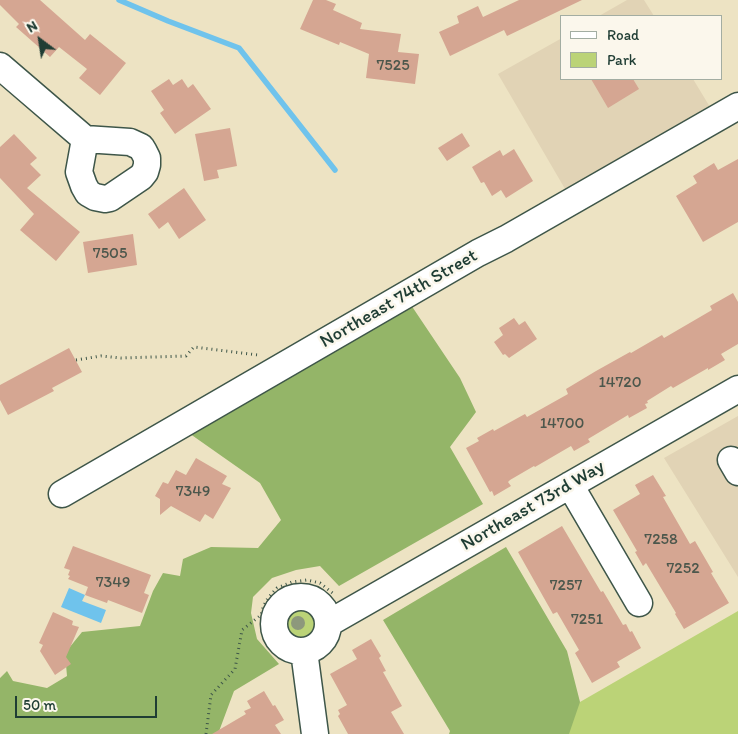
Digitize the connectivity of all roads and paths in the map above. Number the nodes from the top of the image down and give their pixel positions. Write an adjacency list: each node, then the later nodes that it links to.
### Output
1 (0, 66): 3 (street)
2 (738, 106): 8 (street, Northeast 74th Street)
3 (85, 139)
4 (264, 355): 5 (path)
5 (76, 360)
6 (738, 389): 7 (street, Northeast 73rd Way)
7 (570, 485): 10 (street); 11 (street, Northeast 73rd Way)
8 (62, 494)
9 (340, 597): 13 (path)
10 (640, 603)
11 (329, 623): 12 (street); 12 (street)
12 (304, 651): 14 (street)
13 (206, 734)
14 (315, 734)

